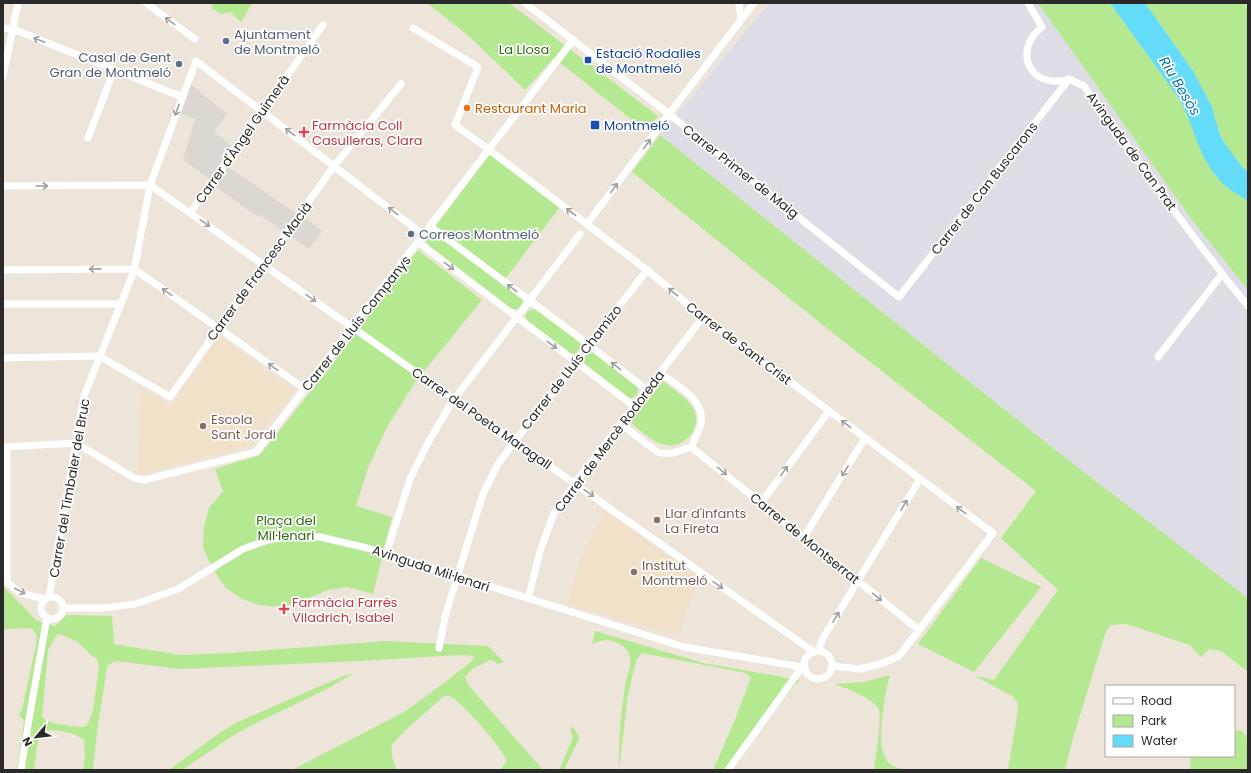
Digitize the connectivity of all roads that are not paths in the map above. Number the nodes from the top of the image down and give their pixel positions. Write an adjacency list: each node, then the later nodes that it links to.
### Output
1 (18, 3): 11 (street)
2 (146, 3): 12 (street, one-way to 2)
3 (739, 3): 7 (street)
4 (754, 3): 7 (street)
5 (1028, 3): 16 (street)
6 (530, 5): 13 (street, Carrer Primer de Maig)
7 (741, 20): 20 (street)
8 (323, 25): 19 (street, Carrer d'Àngel Guimerà)
9 (3, 28): 11 (street)
10 (413, 28): 22 (street, Carrer de Sant Crist)
11 (13, 29): 14 (street, one-way to 11); 15 (street)
12 (195, 39)
13 (573, 40): 20 (street, Carrer Primer de Maig); 22 (street, Carrer de Lluís Companys)
14 (114, 70): 18 (street); 21 (street)
15 (3, 76)
16 (1069, 79): 36 (street, Avinguda de Can Prat); 37 (street, Carrer de Can Buscarons)
17 (400, 84): 23 (street, Carrer de Francesc Macià)
18 (182, 97): 19 (street, Carrer del Timbaler del Bruc); 24 (street, Carrer del Timbaler del Bruc, one-way to 24)
19 (261, 112): 23 (street, one-way to 19); 26 (street, Carrer d'Àngel Guimerà)
20 (669, 114): 27 (street, one-way to 20); 37 (street, Carrer Primer de Maig)
21 (88, 138)
22 (488, 149): 27 (street, Carrer de Sant Crist, one-way to 22); 28 (street, Carrer de Lluís Companys)
23 (334, 166): 30 (street, one-way to 23); 32 (street, Carrer de Francesc Macià)
24 (150, 185): 25 (street, one-way to 24); 26 (street, Carrer del Poeta Maragall); 33 (street, Carrer del Timbaler del Bruc)
25 (3, 186)
26 (190, 213): 32 (street, Carrer del Poeta Maragall, one-way to 32)
27 (587, 224): 35 (street, Carrer de Sant Crist)
28 (430, 226): 30 (street, Carrer de Lluís Companys); 38 (street, one-way to 28)
29 (580, 234): 38 (street)
30 (424, 235): 31 (street, Carrer de Lluís Companys)
31 (418, 242): 43 (street, one-way to 43); 44 (street, Carrer de Lluís Companys)
32 (264, 265): 44 (street, Carrer del Poeta Maragall, one-way to 44); 45 (street, Carrer de Francesc Macià)
33 (134, 269): 34 (street, one-way to 34); 40 (street, Carrer del Timbaler del Bruc); 45 (street, one-way to 33)
34 (3, 270)
35 (647, 270): 42 (street, Carrer de Sant Crist, one-way to 35); 46 (street, Carrer de Lluís Chamizo)
36 (1222, 274): 41 (street, Avinguda de Can Prat); 48 (street)
37 (899, 297)
38 (530, 300): 43 (street); 46 (street)
39 (3, 304): 40 (street)
40 (120, 304): 47 (street, Carrer del Timbaler del Bruc)
41 (1248, 306)
42 (703, 317): 51 (street, Carrer de Mercè Rodoreda); 56 (street, Carrer de Sant Crist)
43 (516, 318): 50 (street, one-way to 50); 54 (street)
44 (353, 327): 52 (street, Carrer de Lluís Companys); 54 (street, Carrer del Poeta Maragall)
45 (219, 328): 47 (street, Carrer de Francesc Macià); 52 (street, one-way to 45)
46 (589, 345): 50 (street, Carrer de Lluís Chamizo); 53 (street, one-way to 46)
47 (100, 356): 49 (street); 60 (street, Carrer del Timbaler del Bruc)
48 (1158, 357)
49 (3, 358)
50 (575, 362): 55 (street); 59 (street, Carrer de Lluís Chamizo)
51 (660, 373): 53 (street, Carrer de Mercè Rodoreda); 62 (street)
52 (305, 389): 60 (street, Carrer de Lluís Companys)
53 (647, 390): 55 (street, Carrer de Mercè Rodoreda)
54 (455, 399): 59 (street, Carrer del Poeta Maragall); 67 (street)
55 (634, 406): 57 (street, Carrer de Mercè Rodoreda)
56 (829, 411): 58 (street, Carrer de Sant Crist, one-way to 56); 65 (street, one-way to 56)
57 (621, 424): 62 (street); 64 (street, Carrer de Mercè Rodoreda)
58 (865, 438): 63 (street, Carrer de Sant Crist); 66 (street, one-way to 66)
59 (515, 440): 64 (street, Carrer del Poeta Maragall); 68 (street, Carrer de Lluís Chamizo)
60 (76, 443): 61 (street); 70 (street, Carrer del Timbaler del Bruc)
61 (5, 447): 70 (street, one-way to 70)
62 (691, 447): 65 (street, Carrer de Montserrat, one-way to 65)
63 (920, 479): 69 (street, one-way to 63); 74 (street, Carrer de Sant Crist, one-way to 63)
64 (575, 483): 71 (street, Carrer de Mercè Rodoreda); 76 (street, Carrer del Poeta Maragall, one-way to 76)
65 (761, 503): 66 (street, Carrer de Montserrat)
66 (804, 537): 69 (street, Carrer de Montserrat)
67 (386, 554): 68 (street, Avinguda Mil·lenari); 72 (street, Avinguda Mil·lenari)
68 (456, 576): 71 (street, Avinguda Mil·lenari); 75 (street, Carrer de Lluís Chamizo)
69 (858, 581): 74 (street, Carrer de Montserrat, one-way to 74); 76 (street, one-way to 69)
70 (47, 598): 72 (street); 73 (street)
71 (528, 599): 78 (street, Avinguda Mil·lenari)
72 (63, 608): 73 (street)
73 (47, 618): 79 (street)
74 (919, 630): 77 (street)
75 (439, 648)
76 (816, 652): 77 (street); 78 (street)
77 (832, 666): 78 (street)
78 (803, 667): 80 (street)
79 (21, 770)
80 (728, 770)

